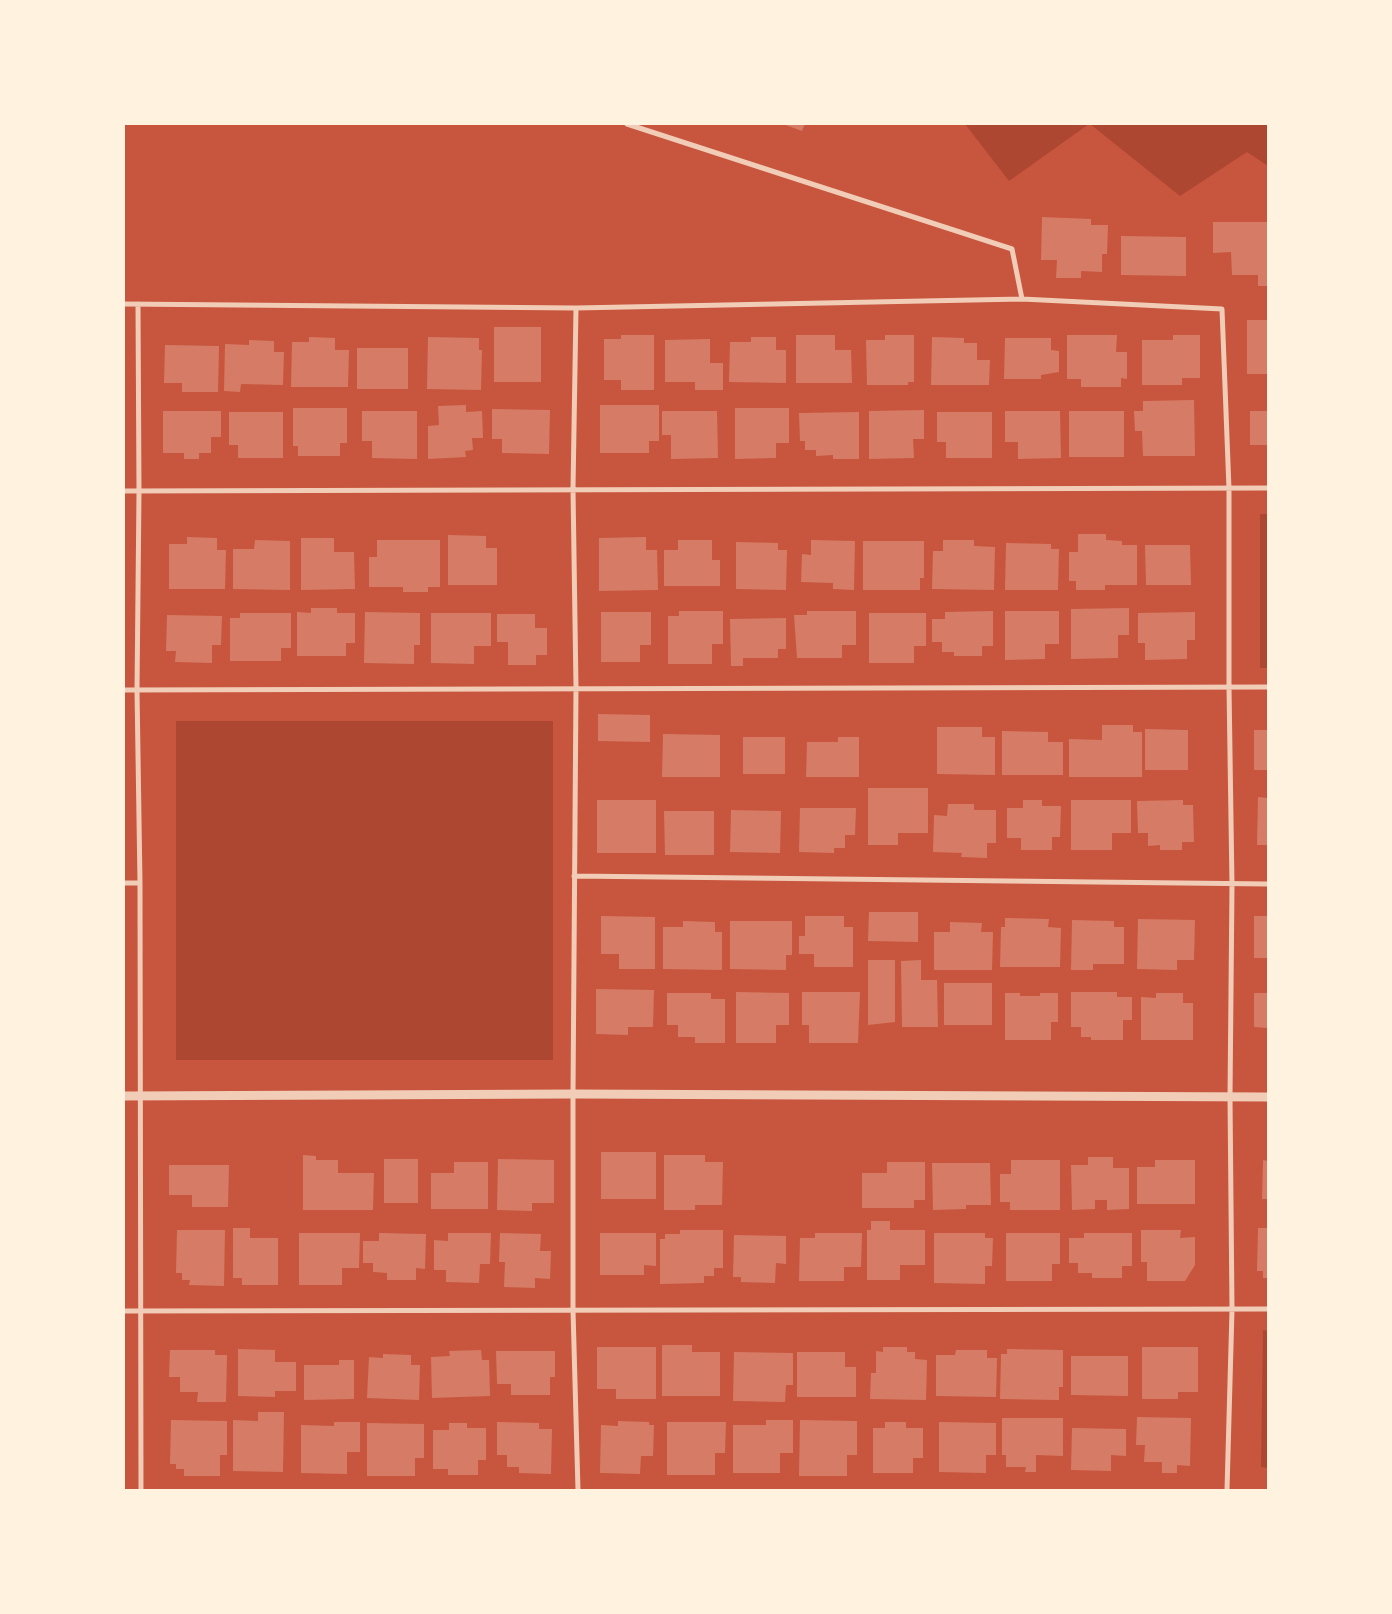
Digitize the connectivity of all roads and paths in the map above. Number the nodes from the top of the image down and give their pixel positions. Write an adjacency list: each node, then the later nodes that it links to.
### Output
1 (627, 124): 2 (street)
2 (1022, 299): 5 (street); 8 (street)
3 (124, 304): 4 (street)
4 (138, 304): 5 (street); 10 (street)
5 (576, 308): 7 (street)
6 (1268, 488): 8 (street)
7 (573, 489): 8 (street); 10 (street); 11 (street)
8 (1229, 489): 12 (street)
9 (124, 491): 10 (street)
10 (140, 492): 15 (street)
11 (576, 687): 12 (street); 15 (street); 16 (street)
12 (1229, 687): 13 (street); 20 (street)
13 (1268, 687)
14 (124, 690): 15 (street)
15 (137, 690): 18 (street)
16 (574, 876): 20 (street); 21 (street)
17 (124, 883): 18 (street)
18 (140, 883): 23 (street)
19 (1268, 884): 20 (street)
20 (1232, 885): 25 (street)
21 (573, 1094): 23 (street); 25 (street); 27 (street)
22 (124, 1096): 23 (street)
23 (140, 1096): 30 (street)
24 (1268, 1097): 25 (street)
25 (1230, 1098): 28 (street)
26 (1268, 1309): 28 (street)
27 (573, 1310): 28 (street); 30 (street); 32 (street)
28 (1232, 1310): 33 (street)
29 (124, 1311): 30 (street)
30 (140, 1311): 31 (street)
31 (141, 1490)
32 (578, 1490)
33 (1227, 1490)

